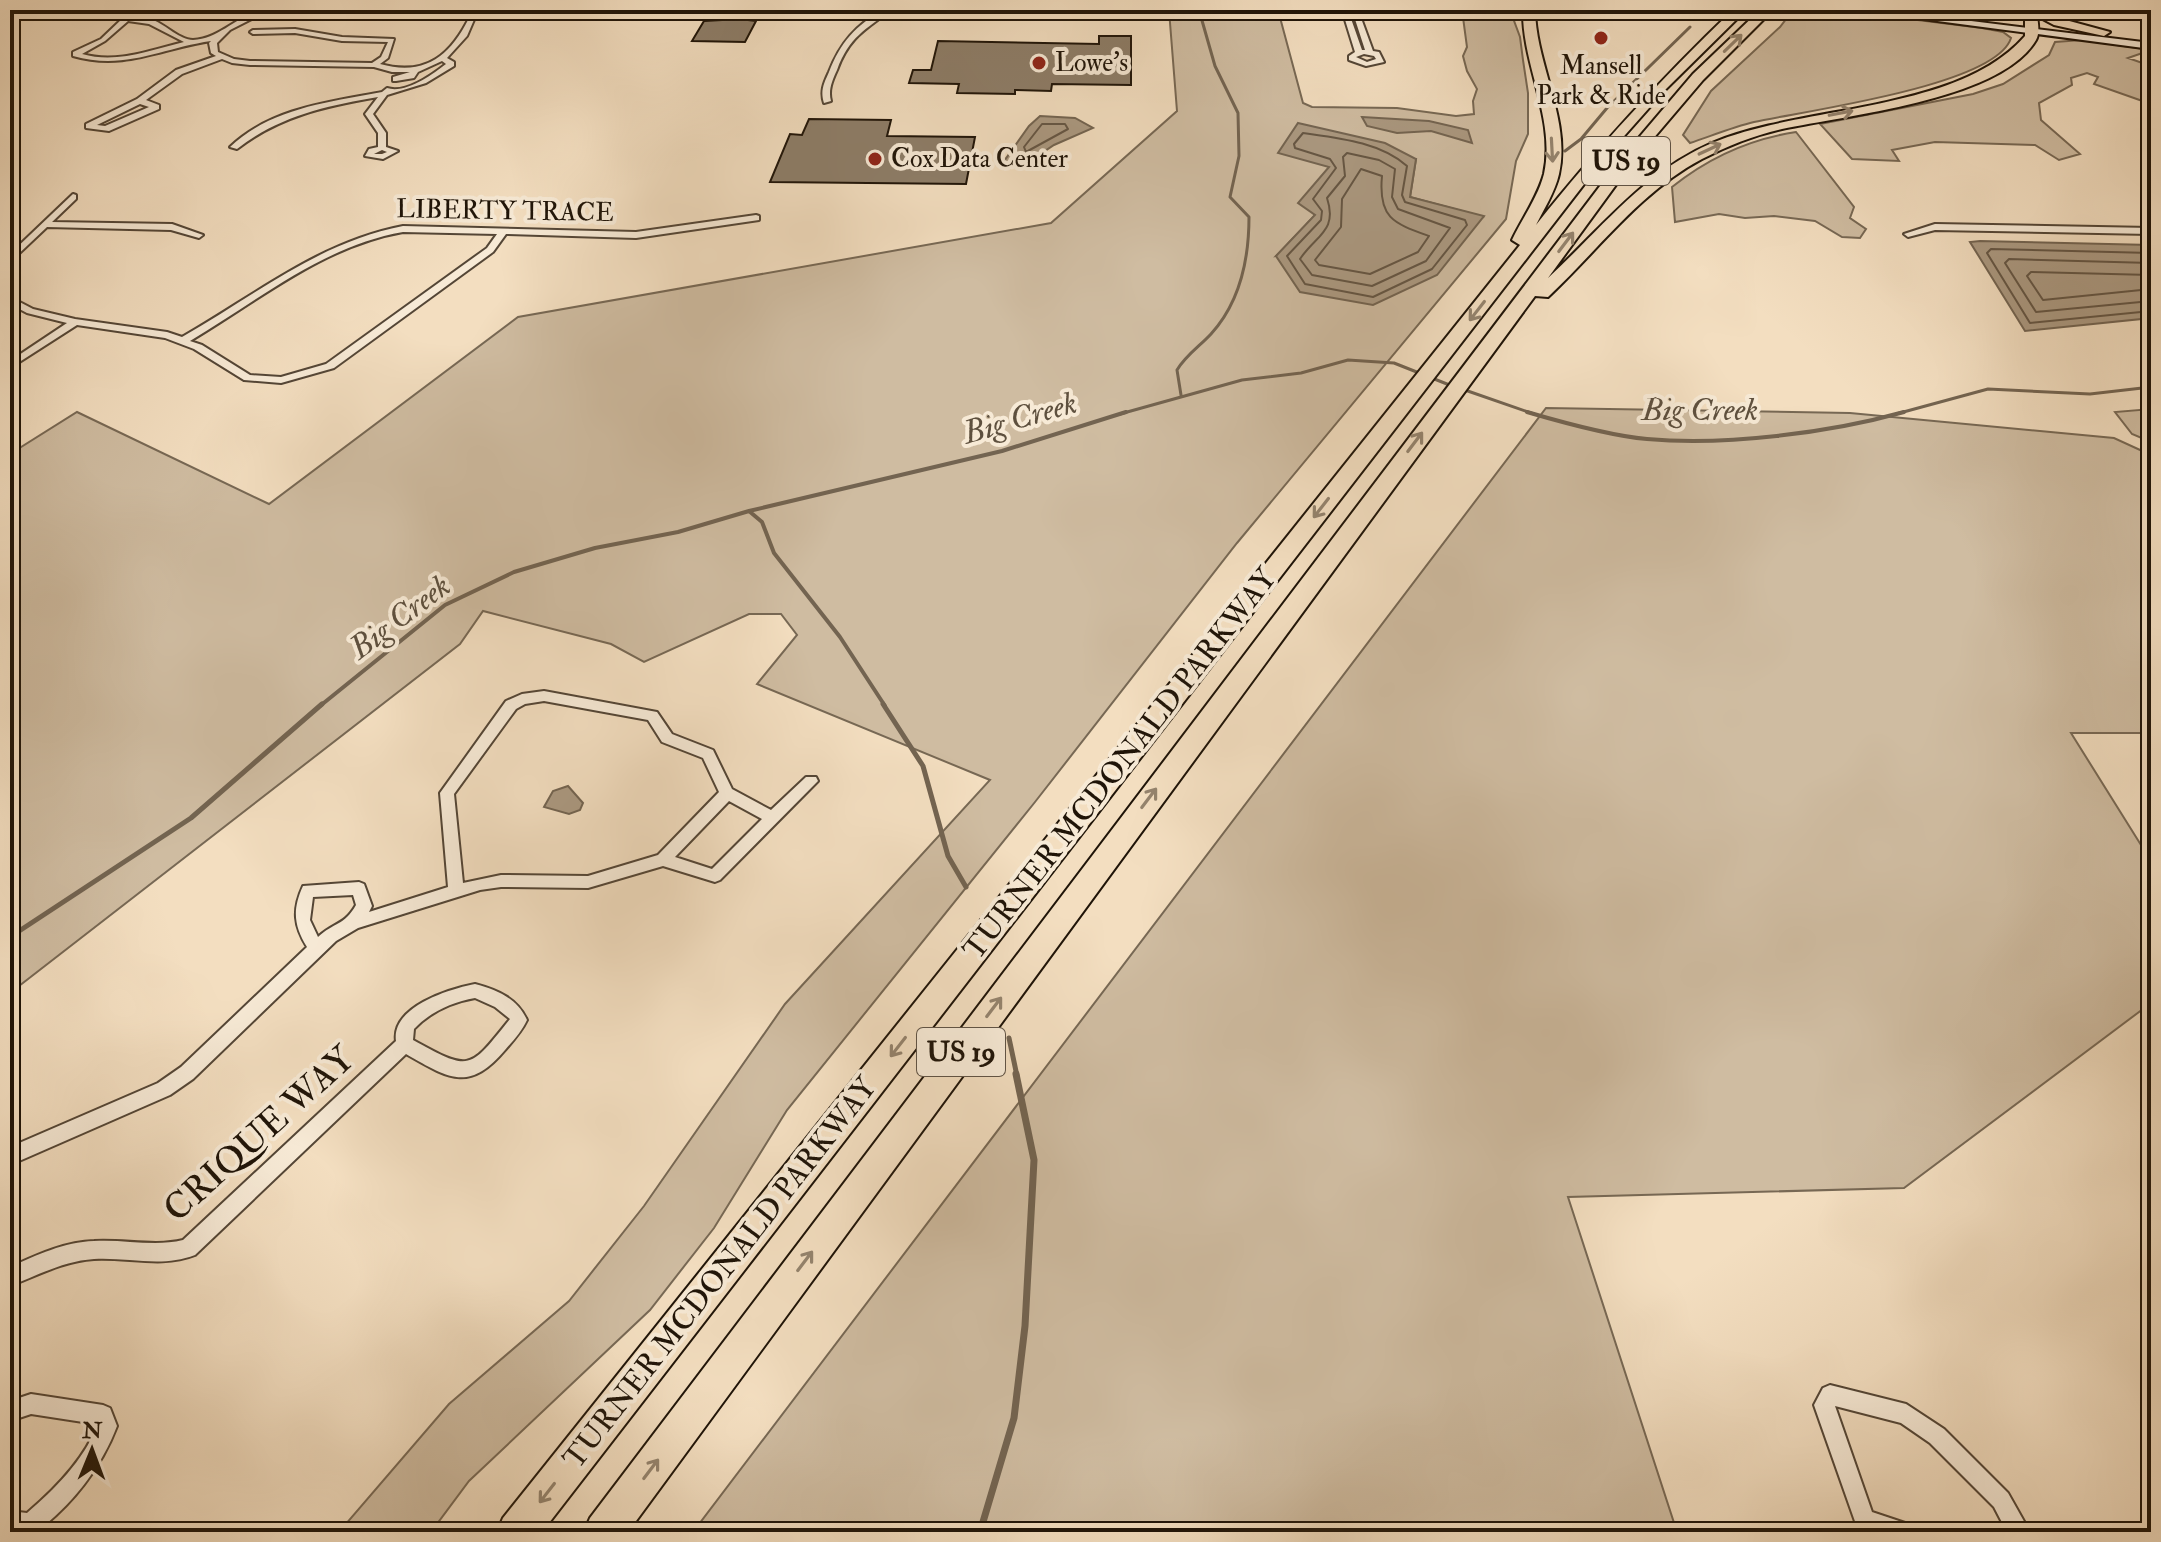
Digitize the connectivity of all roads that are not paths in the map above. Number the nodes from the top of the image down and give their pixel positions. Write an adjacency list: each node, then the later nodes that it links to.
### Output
1 (142, 10): 12 (street)
2 (265, 10): 18 (street)
3 (888, 10): 31 (street)
4 (1345, 10): 21 (street)
5 (1355, 10): 22 (street)
6 (1529, 10): 44 (highway, one-way to 44)
7 (1740, 10): 44 (highway, TURNER MCDONALD PARKWAY / US 19)
8 (1767, 10): 47 (highway, TURNER MCDONALD PARKWAY / US 19, one-way to 8)
9 (1859, 10): 13 (main road)
10 (1925, 10): 13 (main road)
11 (473, 15): 24 (street)
12 (125, 19): 19 (street); 19 (street)
13 (2033, 24): 15 (highway); 16 (highway); 47 (highway, one-way to 13)
14 (253, 32): 25 (street)
15 (2104, 32): 17 (main road)
16 (2064, 35): 20 (main road)
17 (2151, 37)
18 (217, 38): 19 (street); 23 (street)
19 (187, 41)
20 (2151, 46)
21 (1359, 53): 22 (street); 22 (street)
22 (1370, 53)
23 (220, 57): 25 (street); 30 (street)
24 (444, 59): 27 (street); 29 (street)
25 (374, 65): 26 (street)
26 (392, 70): 27 (street); 28 (street)
27 (415, 70): 28 (street)
28 (396, 79): 29 (street)
29 (385, 93): 32 (street); 33 (street)
30 (140, 101): 30 (street)
31 (827, 101)
32 (234, 147)
33 (382, 148)
34 (73, 197): 36 (street)
35 (756, 218): 39 (street, LIBERTY TRACE)
36 (48, 225): 41 (street); 43 (street)
37 (346, 230): 42 (street)
38 (2151, 231): 40 (street)
39 (502, 234): 42 (street, LIBERTY TRACE); 48 (street)
40 (1908, 234)
41 (199, 235)
42 (358, 237): 48 (street, LIBERTY TRACE)
43 (10, 259)
44 (1499, 283): 62 (highway, TURNER MCDONALD PARKWAY / US 19, one-way to 62)
45 (10, 300): 46 (street)
46 (75, 322): 48 (street); 49 (street)
47 (1503, 327): 63 (highway, TURNER MCDONALD PARKWAY / US 19, one-way to 47)
48 (184, 340)
49 (10, 365)
50 (811, 781): 52 (street)
51 (727, 793): 52 (street); 53 (street); 54 (street)
52 (772, 818): 53 (street)
53 (663, 860): 54 (street)
54 (456, 891): 55 (street)
55 (354, 923): 56 (street); 56 (street)
56 (316, 947): 58 (street)
57 (405, 1044): 57 (street, CRIQUE WAY); 59 (street, CRIQUE WAY)
58 (10, 1156)
59 (10, 1277)
60 (10, 1411): 61 (street)
61 (10, 1522)
62 (517, 1532)
63 (604, 1532)
64 (1900, 1532): 65 (street)
65 (2019, 1532)

